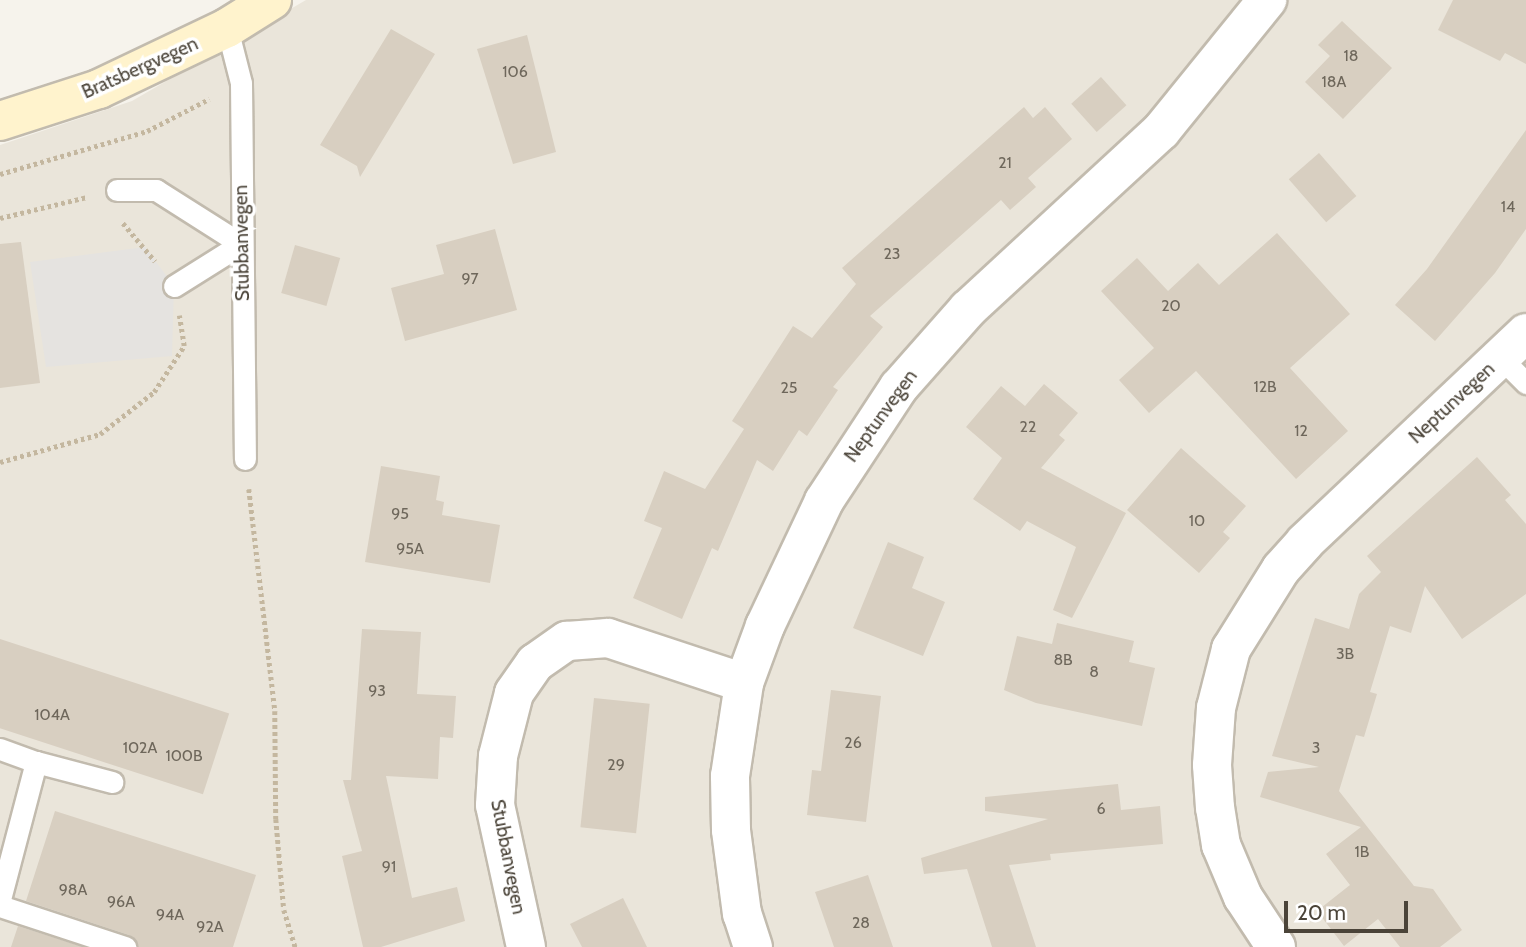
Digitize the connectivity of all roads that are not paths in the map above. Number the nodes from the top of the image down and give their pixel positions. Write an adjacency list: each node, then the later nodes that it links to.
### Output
1 (272, 0): 3 (main road, Bratsbergvegen)
2 (1267, 0): 10 (street, Neptunvegen)
3 (227, 28): 4 (main road, Bratsbergvegen); 6 (lane, Stubbanvegen)
4 (0, 121)
5 (117, 190): 6 (lane)
6 (242, 244): 7 (lane); 9 (lane, Stubbanvegen)
7 (174, 286)
8 (1517, 358): 19 (street, Neptunvegen)
9 (245, 459)
10 (744, 683): 17 (street, Stubbanvegen); 18 (street, Neptunvegen)
11 (0, 749): 12 (lane)
12 (36, 762): 13 (lane); 14 (lane)
13 (112, 782)
14 (0, 899)
15 (0, 906): 16 (lane)
16 (125, 947)
17 (526, 947)
18 (753, 947)
19 (1276, 947)

